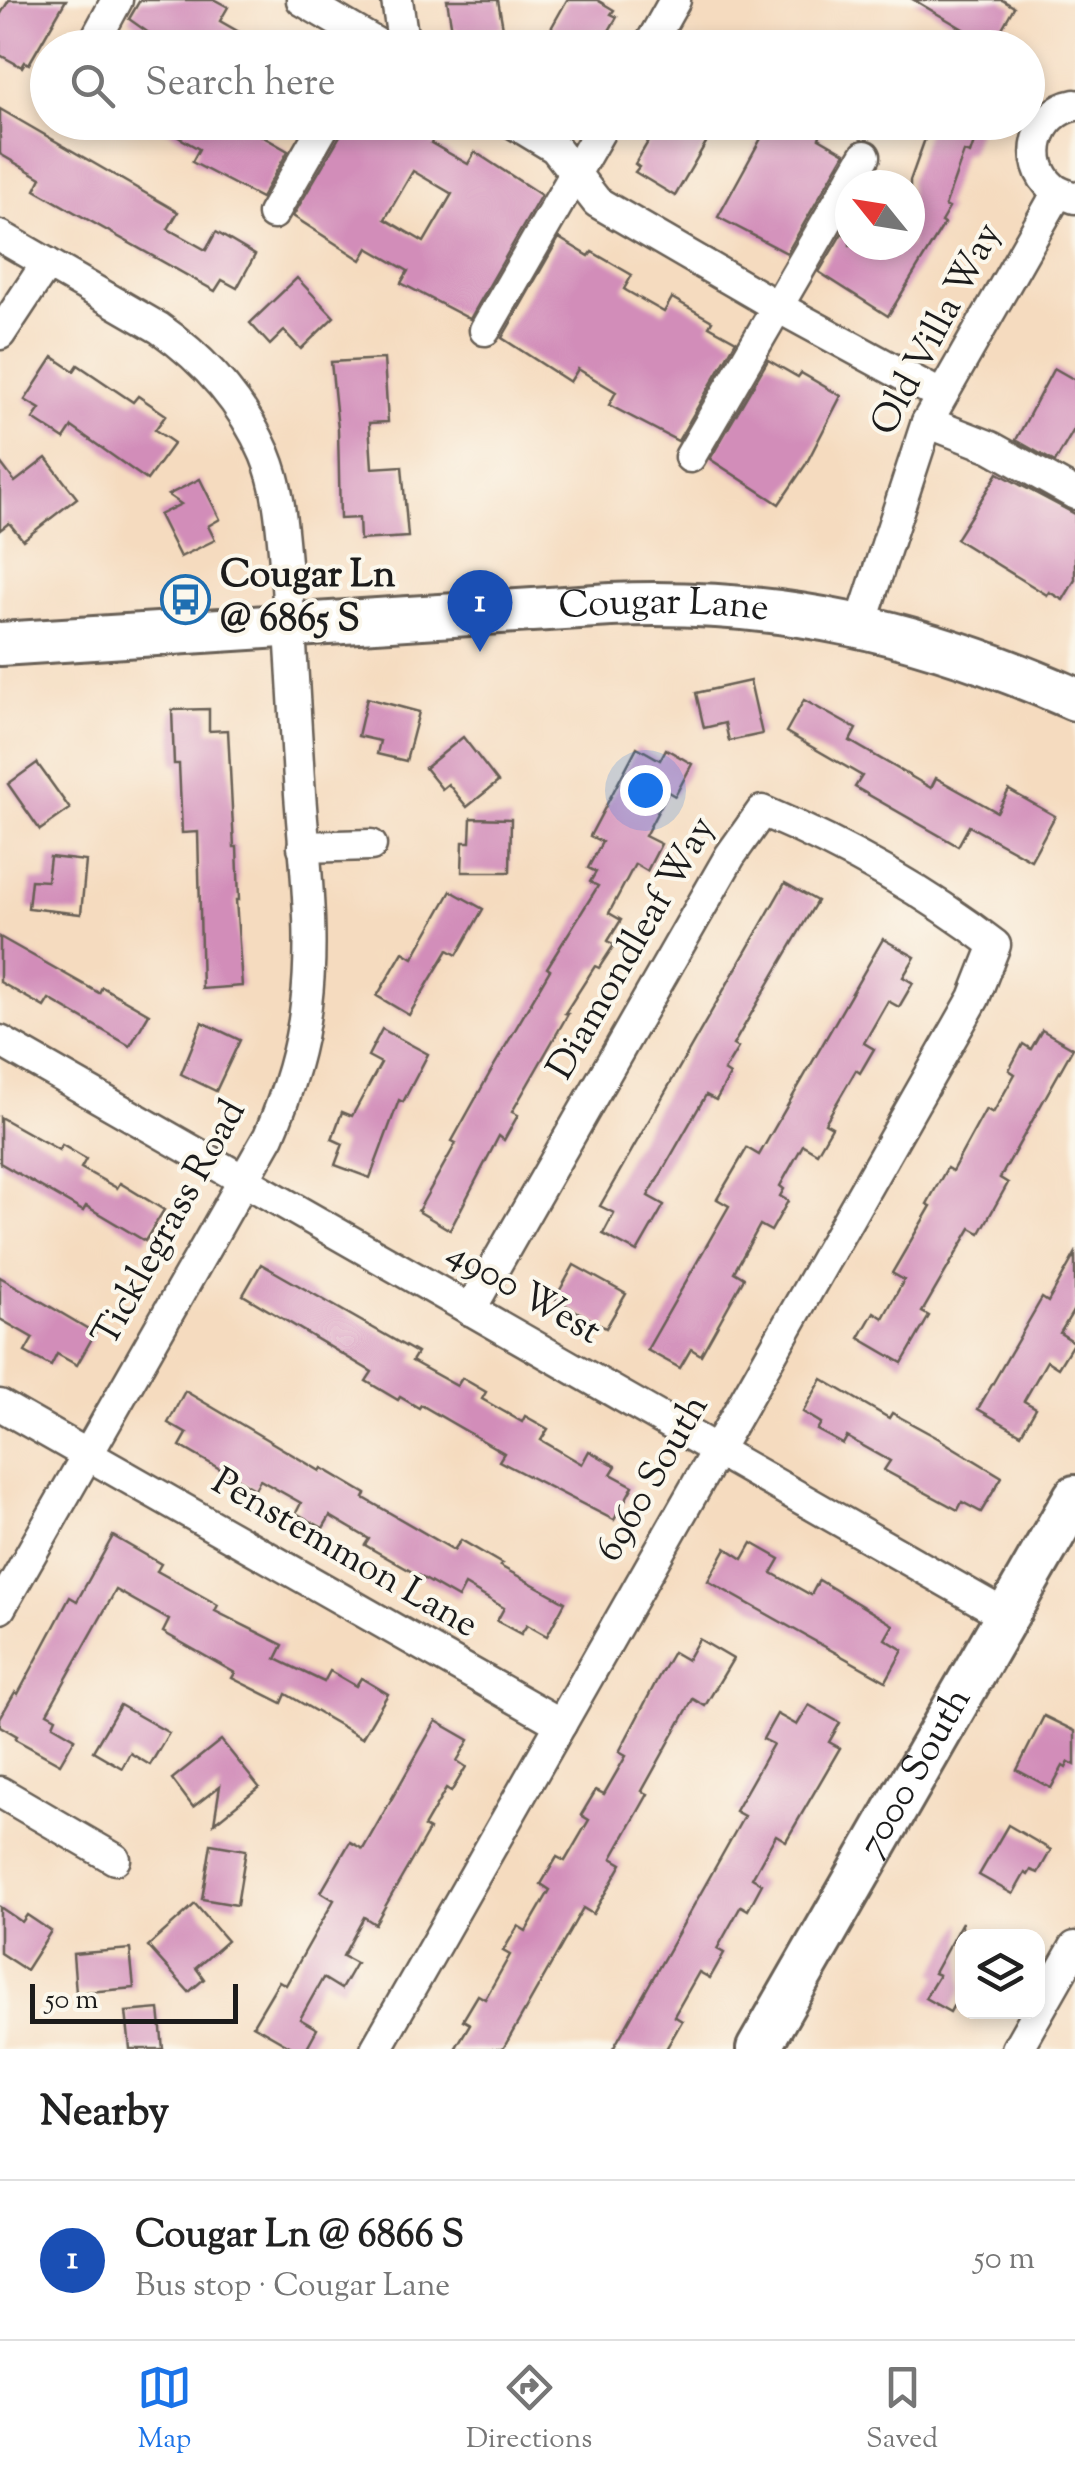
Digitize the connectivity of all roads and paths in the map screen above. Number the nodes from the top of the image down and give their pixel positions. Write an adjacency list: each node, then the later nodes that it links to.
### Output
1 (118, 0): 5 (street)
2 (302, 0): 6 (street)
3 (397, 0): 7 (street)
4 (675, 0): 8 (street)
5 (100, 30)
6 (350, 30)
7 (401, 30)
8 (658, 30)
9 (1075, 105): 10 (street, Old Villa Way)
10 (1045, 126)
11 (316, 140): 18 (street)
12 (541, 140): 16 (street)
13 (595, 140): 16 (street)
14 (1037, 140): 17 (street, Old Villa Way)
15 (865, 156): 21 (street)
16 (575, 174): 21 (street); 22 (street)
17 (1067, 195): 24 (street, Old Villa Way)
18 (273, 214)
19 (0, 236): 20 (street, Ticklegrass Road)
20 (47, 263): 23 (street); 28 (street, Ticklegrass Road)
21 (778, 307): 24 (street); 25 (street)
22 (486, 330)
23 (0, 334)
24 (933, 409): 26 (street); 27 (street, Old Villa Way)
25 (690, 458)
26 (1075, 494)
27 (861, 624): 28 (main road, Cougar Lane); 30 (main road, Cougar Lane)
28 (290, 625): 29 (main road, Cougar Lane); 32 (street, Ticklegrass Road)
29 (0, 644)
30 (1075, 699)
31 (371, 845): 32 (street)
32 (303, 848): 35 (street, Ticklegrass Road)
33 (995, 945): 36 (street, Diamondleaf Way); 38 (street, 6960 South)
34 (0, 1042): 35 (street, 4900 West)
35 (245, 1181): 36 (street, 4900 West); 39 (street, Ticklegrass Road)
36 (470, 1310): 38 (street, 4900 West)
37 (0, 1405): 39 (street, Penstemmon Lane)
38 (717, 1450): 42 (street, 4900 West); 43 (street, 6960 South)
39 (88, 1454): 41 (street, Ticklegrass Road); 43 (street, Penstemmon Lane)
40 (1075, 1497): 42 (main road, 7000 South)
41 (0, 1608)
42 (1007, 1616): 48 (main road, 7000 South)
43 (561, 1724): 47 (street, 6960 South)
44 (0, 1792): 45 (street)
45 (114, 1859)
46 (1075, 1947): 49 (street)
47 (376, 2049)
48 (758, 2049)
49 (1017, 2049)

